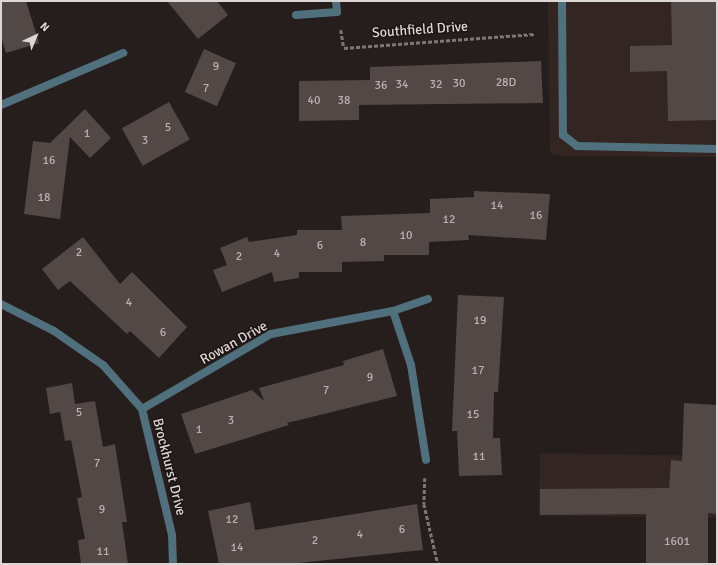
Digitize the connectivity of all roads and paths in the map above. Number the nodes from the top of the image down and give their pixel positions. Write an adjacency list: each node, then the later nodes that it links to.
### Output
1 (336, 1): 3 (street)
2 (562, 1): 8 (street)
3 (337, 12): 4 (street); 5 (path, Southfield Drive)
4 (296, 15)
5 (534, 34)
6 (123, 53): 7 (street)
7 (1, 105)
8 (717, 149)
9 (428, 299): 11 (street, Rowan Drive)
10 (1, 304): 12 (street, Brockhurst Drive)
11 (393, 312): 12 (street, Rowan Drive); 13 (street)
12 (142, 410): 14 (street, Brockhurst Drive)
13 (426, 460): 15 (path)
14 (173, 564)
15 (438, 564)

